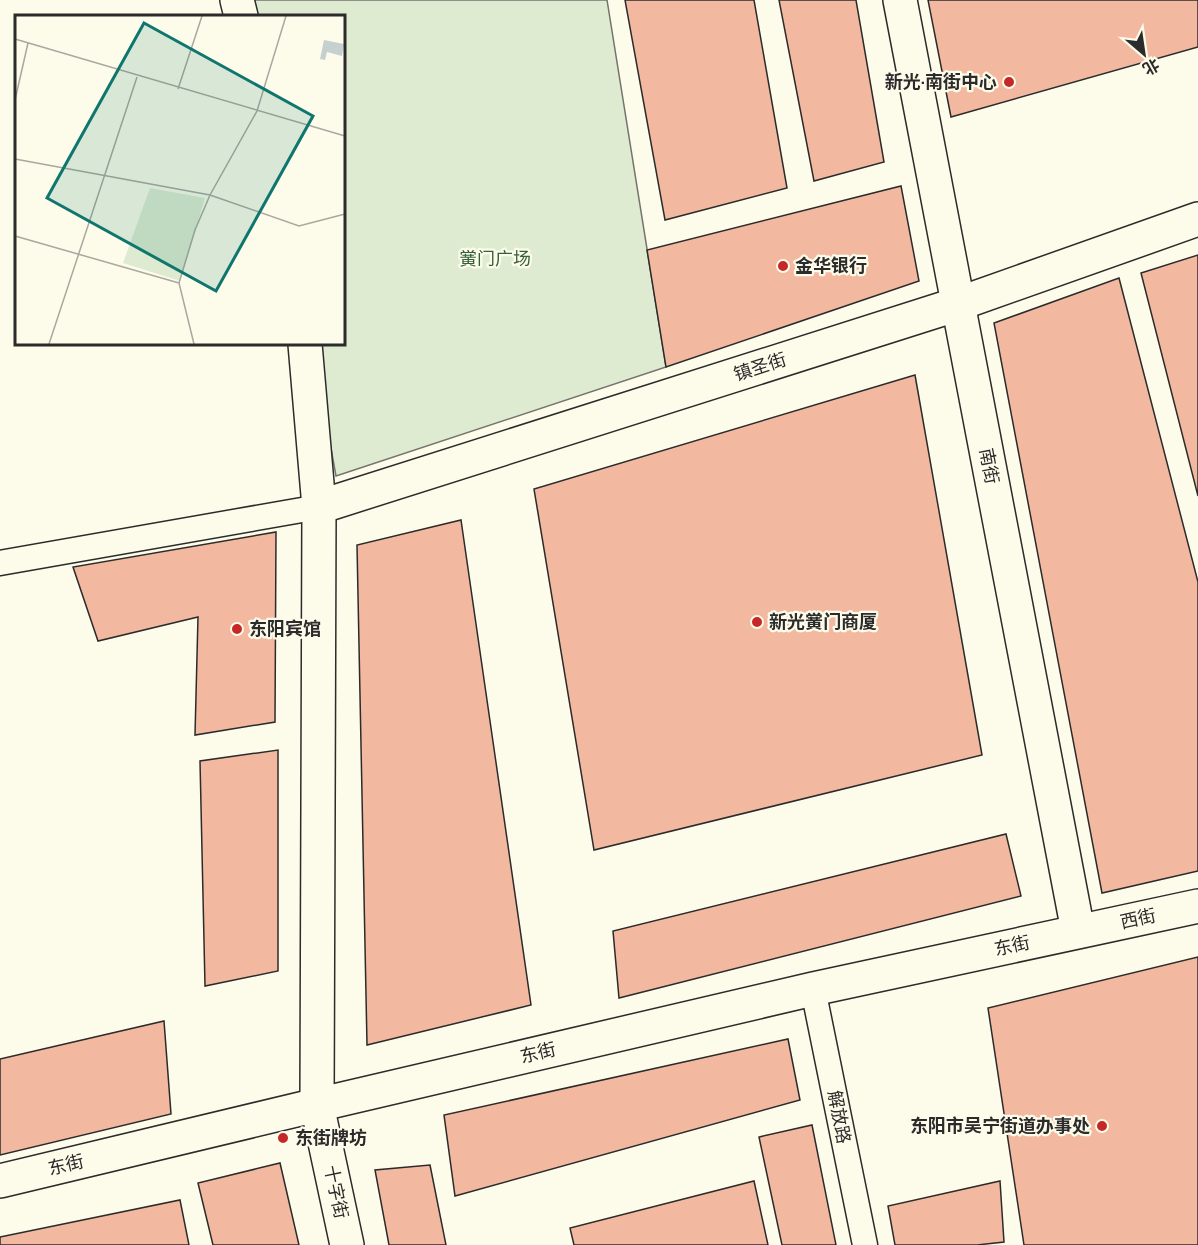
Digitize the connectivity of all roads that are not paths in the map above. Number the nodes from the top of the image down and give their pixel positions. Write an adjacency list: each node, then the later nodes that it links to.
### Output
1 (237, 0): 3 (street)
2 (900, 0): 5 (street, 南街)
3 (241, 15)
4 (1198, 219): 5 (street, 镇圣街)
5 (958, 304): 7 (street, 镇圣街); 10 (street, 南街)
6 (305, 345): 7 (street, 十字街)
7 (319, 507): 8 (street); 12 (street, 十字街)
8 (0, 564)
9 (1198, 906): 10 (street, 西街)
10 (1078, 931): 11 (street, 东街)
11 (813, 989): 12 (street, 东街); 15 (street, 解放路)
12 (317, 1105): 13 (street, 东街); 14 (street, 十字街)
13 (0, 1181)
14 (347, 1245)
15 (864, 1245)

